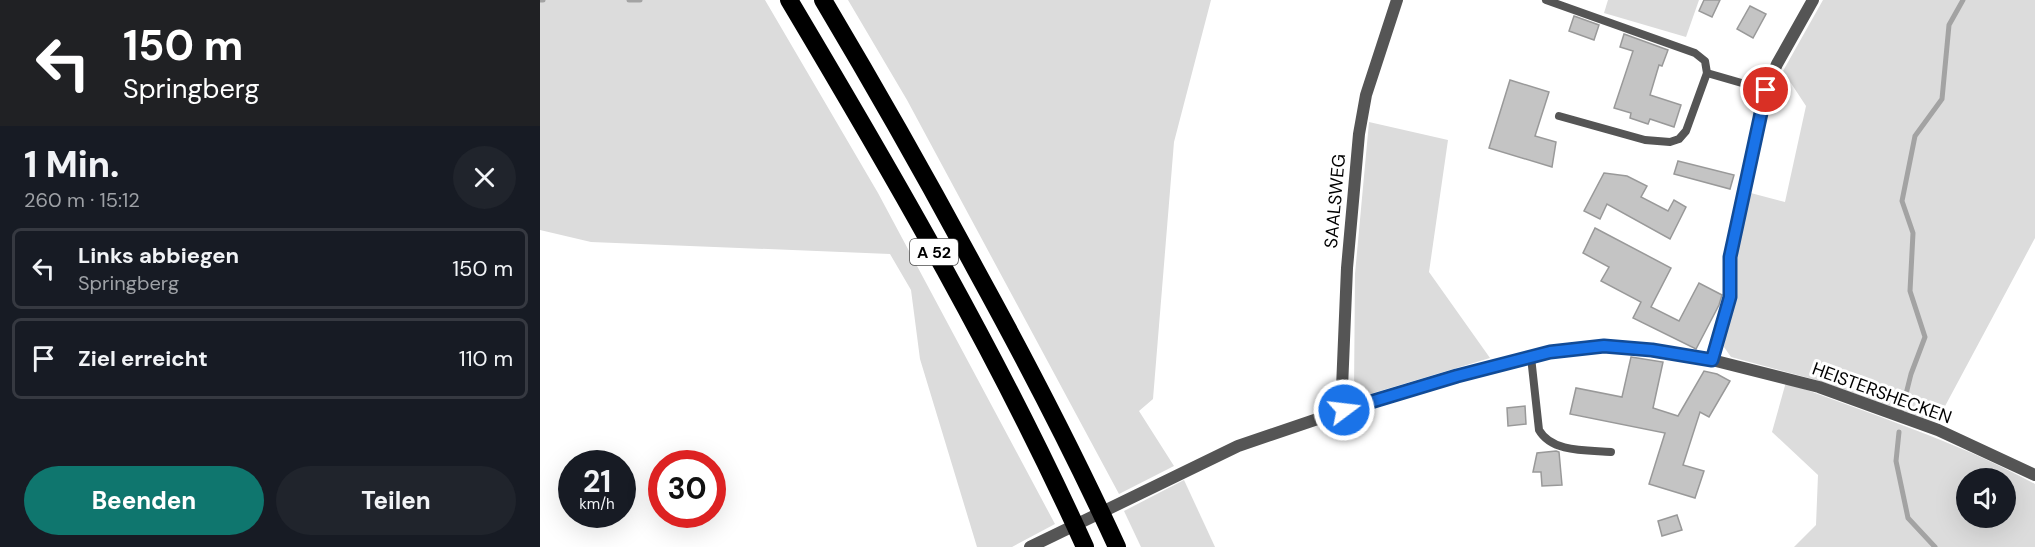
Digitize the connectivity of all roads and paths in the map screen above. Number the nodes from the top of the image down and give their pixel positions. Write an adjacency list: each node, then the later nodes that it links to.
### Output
1 (789, 0): 15 (highway, A 52)
2 (823, 0): 16 (highway, A 52)
3 (1397, 0): 11 (street, SAALSWEG)
4 (1546, 0): 6 (lane)
5 (1813, 0): 7 (street)
6 (1707, 74): 7 (lane); 8 (lane)
7 (1766, 90): 10 (street)
8 (1560, 116)
9 (1531, 357): 10 (street, HEISTERSHECKEN); 11 (street, HEISTERSHECKEN); 12 (lane)
10 (1712, 360): 13 (street, HEISTERSHECKEN)
11 (1347, 409): 14 (street)
12 (1611, 452)
13 (2035, 475)
14 (1030, 547)
15 (1085, 547)
16 (1117, 547)

